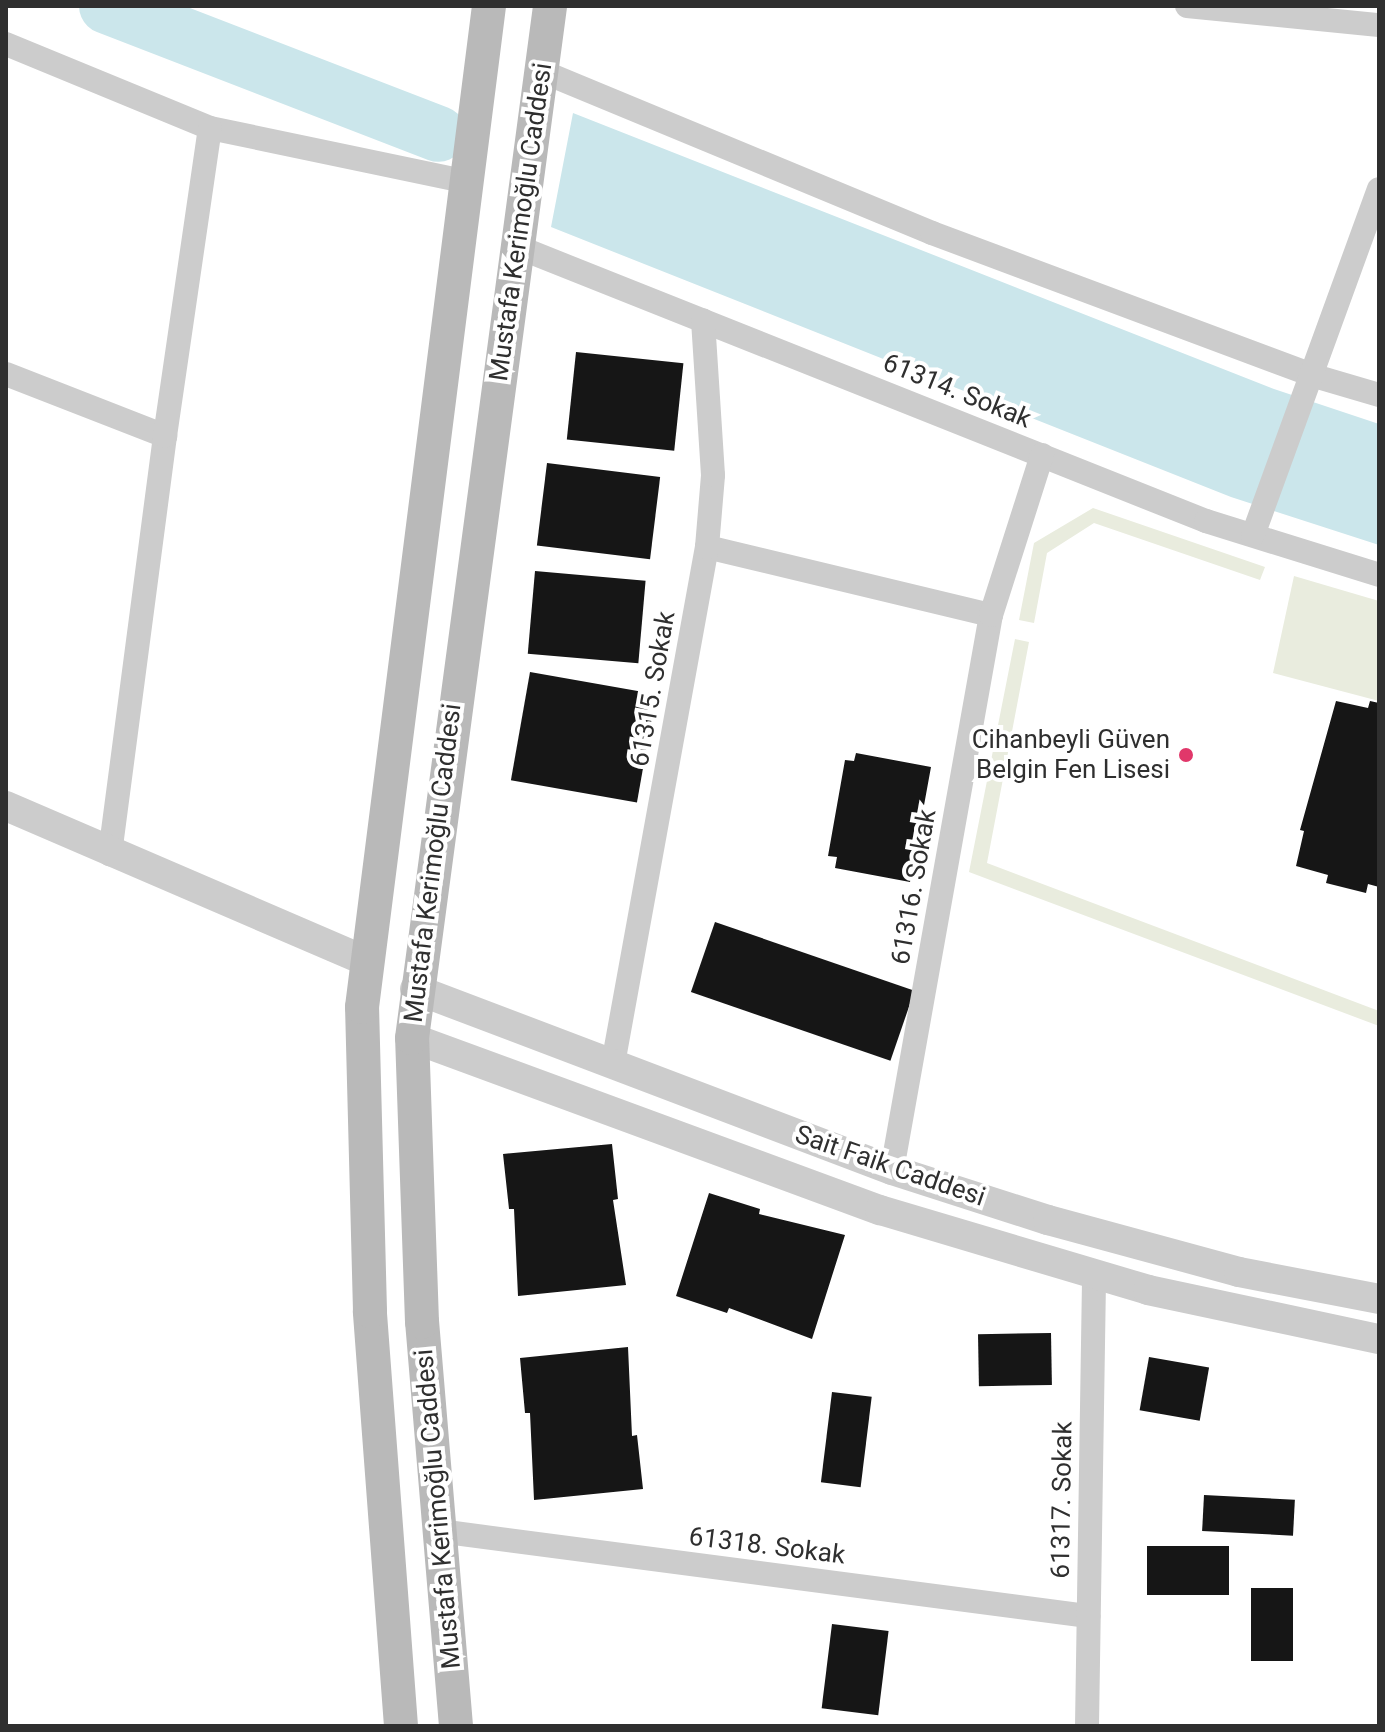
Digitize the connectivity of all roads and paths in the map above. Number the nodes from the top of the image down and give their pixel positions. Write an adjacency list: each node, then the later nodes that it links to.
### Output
1 (489, 6): 8 (main road, Mustafa Kerimoğlu Caddesi)
2 (550, 6): 6 (main road, Mustafa Kerimoğlu Caddesi)
3 (1187, 6): 4 (street)
4 (1379, 25)
5 (6, 44): 7 (street)
6 (541, 71): 10 (main road, Mustafa Kerimoğlu Caddesi); 13 (street)
7 (210, 128): 8 (street); 15 (street)
8 (469, 182): 23 (main road, Mustafa Kerimoğlu Caddesi)
9 (1379, 189): 13 (street)
10 (518, 247): 11 (street, 61314. Sokak); 24 (main road, Mustafa Kerimoğlu Caddesi)
11 (703, 320): 16 (street, 61314. Sokak); 18 (street, 61315. Sokak)
12 (6, 374): 15 (street)
13 (1311, 375): 14 (street); 17 (street)
14 (1379, 395)
15 (165, 436): 22 (street)
16 (1042, 455): 17 (street, 61314. Sokak); 20 (street, 61316. Sokak)
17 (1253, 534): 19 (street, 61314. Sokak)
18 (707, 547): 20 (street); 26 (street, 61315. Sokak)
19 (1379, 575)
20 (991, 615): 27 (street, 61316. Sokak)
21 (6, 806): 22 (street)
22 (110, 854): 23 (street)
23 (364, 960): 33 (main road, Mustafa Kerimoğlu Caddesi)
24 (415, 989): 25 (main road, Mustafa Kerimoğlu Caddesi); 26 (street, Sait Faik Caddesi)
25 (412, 1038): 28 (street, Sait Faik Caddesi); 31 (main road, Mustafa Kerimoğlu Caddesi)
26 (613, 1064): 27 (street, Sait Faik Caddesi)
27 (892, 1170): 29 (street, Sait Faik Caddesi)
28 (1094, 1274): 30 (street, Sait Faik Caddesi); 32 (street, 61317. Sokak)
29 (1379, 1299)
30 (1379, 1339)
31 (439, 1531): 32 (street, 61318. Sokak); 34 (main road, Mustafa Kerimoğlu Caddesi)
32 (1088, 1616): 35 (street, 61317. Sokak)
33 (401, 1726)
34 (456, 1726)
35 (1087, 1726)

